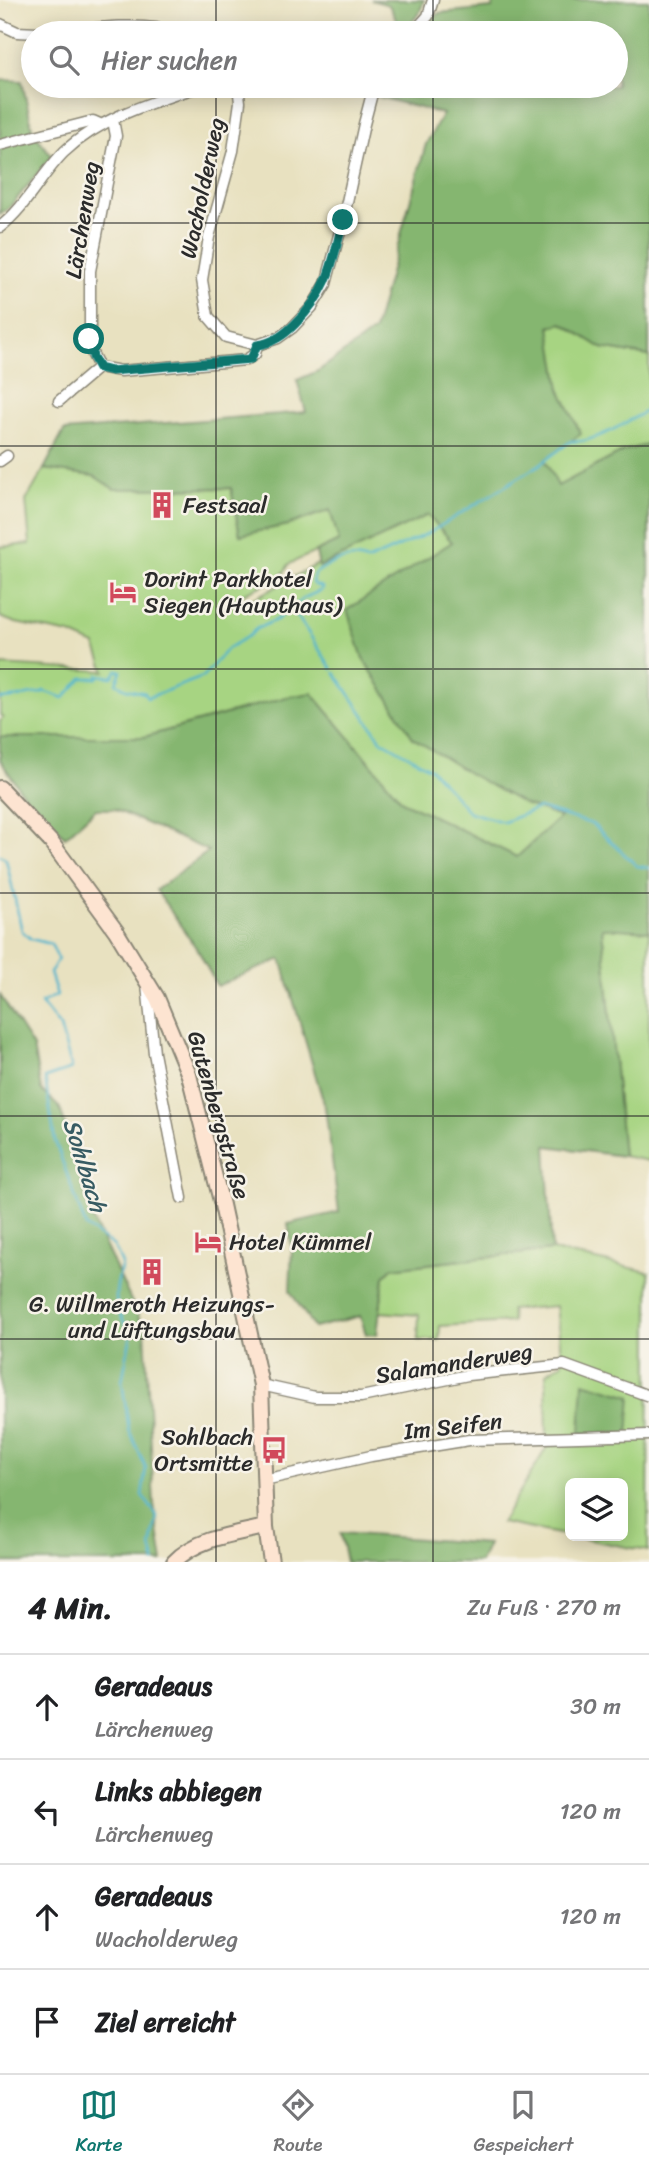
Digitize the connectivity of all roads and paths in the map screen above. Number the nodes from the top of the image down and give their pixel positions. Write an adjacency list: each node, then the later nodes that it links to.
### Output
1 (433, 0): 2 (street)
2 (424, 21)
3 (0, 24): 4 (street)
4 (21, 32)
5 (166, 98): 8 (street)
6 (240, 98): 12 (street, Wacholderweg)
7 (371, 98): 12 (street)
8 (113, 120): 9 (street); 13 (street, Lärchenweg)
9 (102, 125): 10 (street); 11 (street)
10 (0, 145)
11 (0, 227)
12 (257, 345): 13 (street)
13 (99, 368): 14 (street)
14 (59, 401)
15 (0, 788): 16 (street, Gutenbergstraße)
16 (146, 977): 17 (street); 18 (street, Gutenbergstraße)
17 (181, 1198)
18 (261, 1385): 19 (street, Salamanderweg); 21 (street, Gutenbergstraße)
19 (649, 1396)
20 (649, 1434): 21 (street, Im Seifen)
21 (264, 1480): 22 (street, Gutenbergstraße)
22 (265, 1527): 23 (street); 24 (street, Gutenbergstraße)
23 (178, 1558)
24 (271, 1562)

